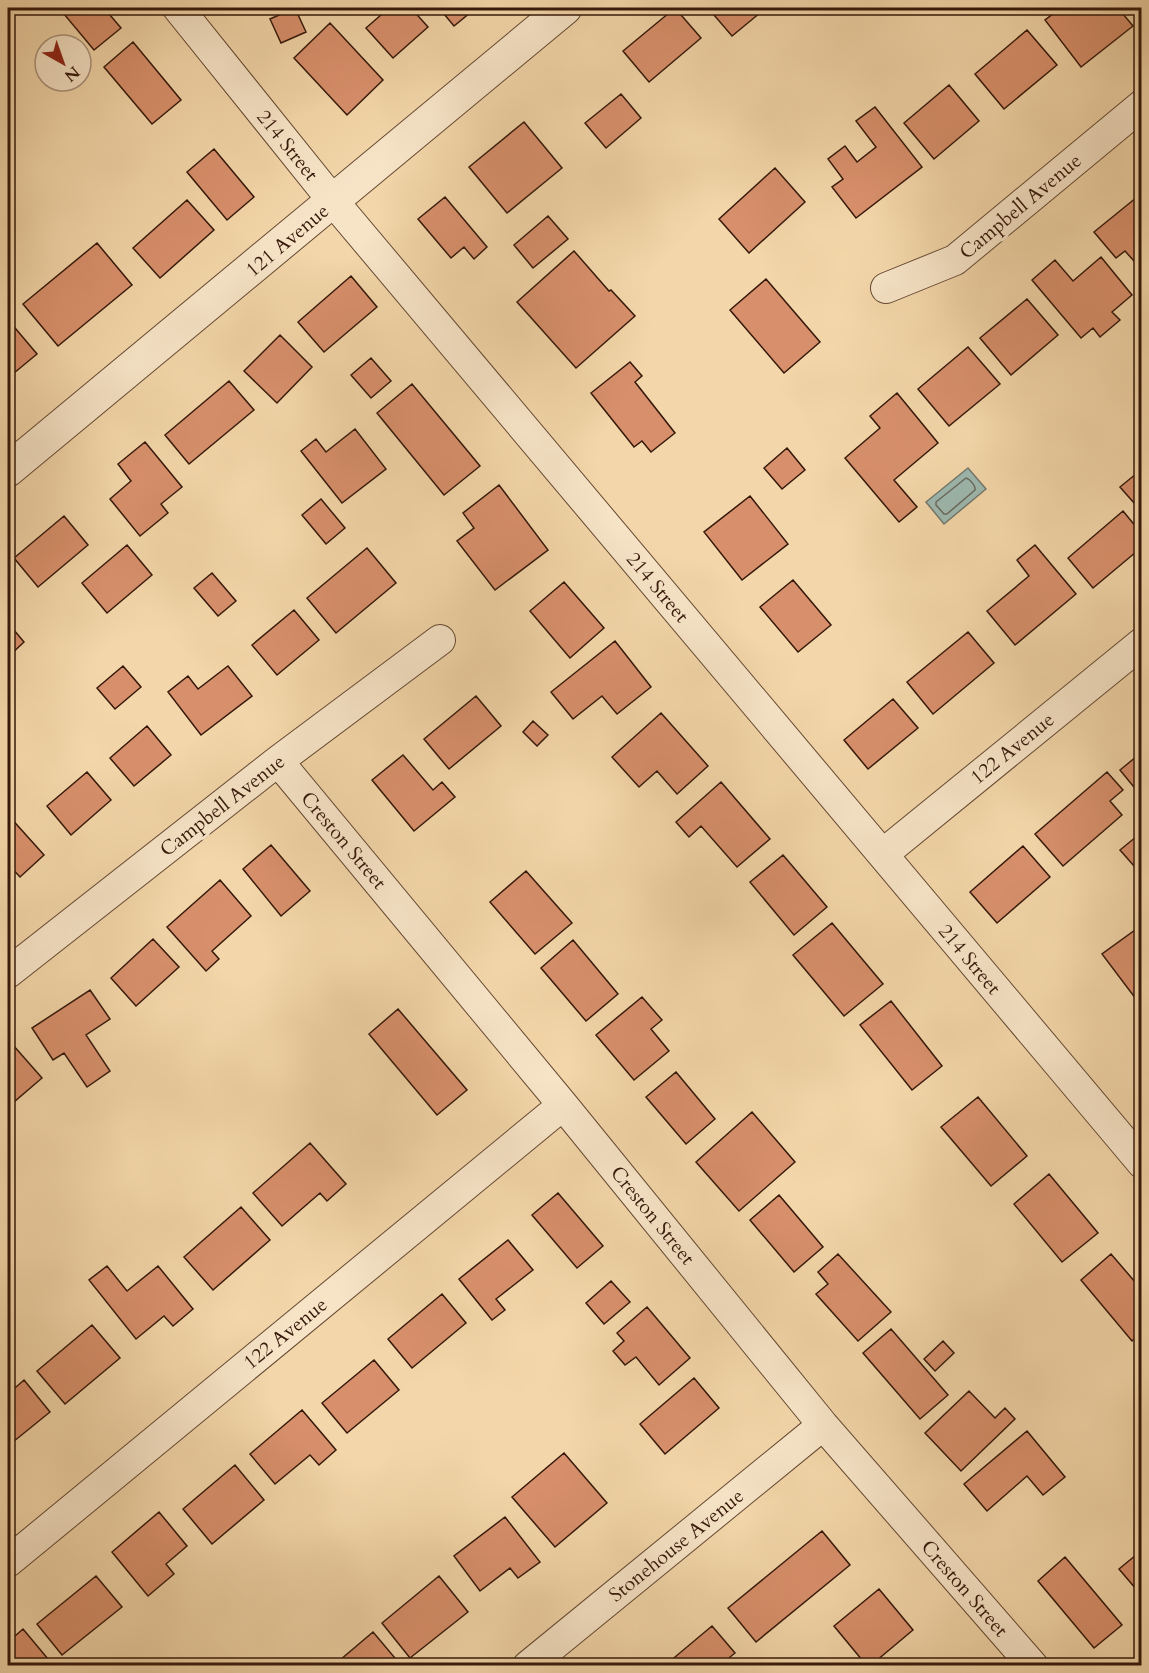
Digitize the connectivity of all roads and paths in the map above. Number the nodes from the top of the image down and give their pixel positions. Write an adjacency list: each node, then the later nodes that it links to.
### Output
1 (178, 8): 4 (street, 214 Street)
2 (565, 8): 4 (street, 121 Avenue)
3 (1142, 105): 5 (street, Campbell Avenue)
4 (333, 201): 6 (street, 121 Avenue); 10 (street, 214 Street)
5 (886, 288)
6 (8, 470)
7 (440, 640): 9 (street, Campbell Avenue)
8 (1142, 643): 10 (street, 122 Avenue)
9 (278, 761): 11 (street, Campbell Avenue); 12 (street, Creston Street)
10 (883, 854): 13 (street, 214 Street)
11 (8, 973)
12 (563, 1105): 14 (street, Creston Street); 15 (street, 122 Avenue)
13 (1142, 1162)
14 (823, 1425): 16 (street, Stonehouse Avenue); 17 (street, Creston Street)
15 (8, 1562)
16 (528, 1665)
17 (1033, 1665)

